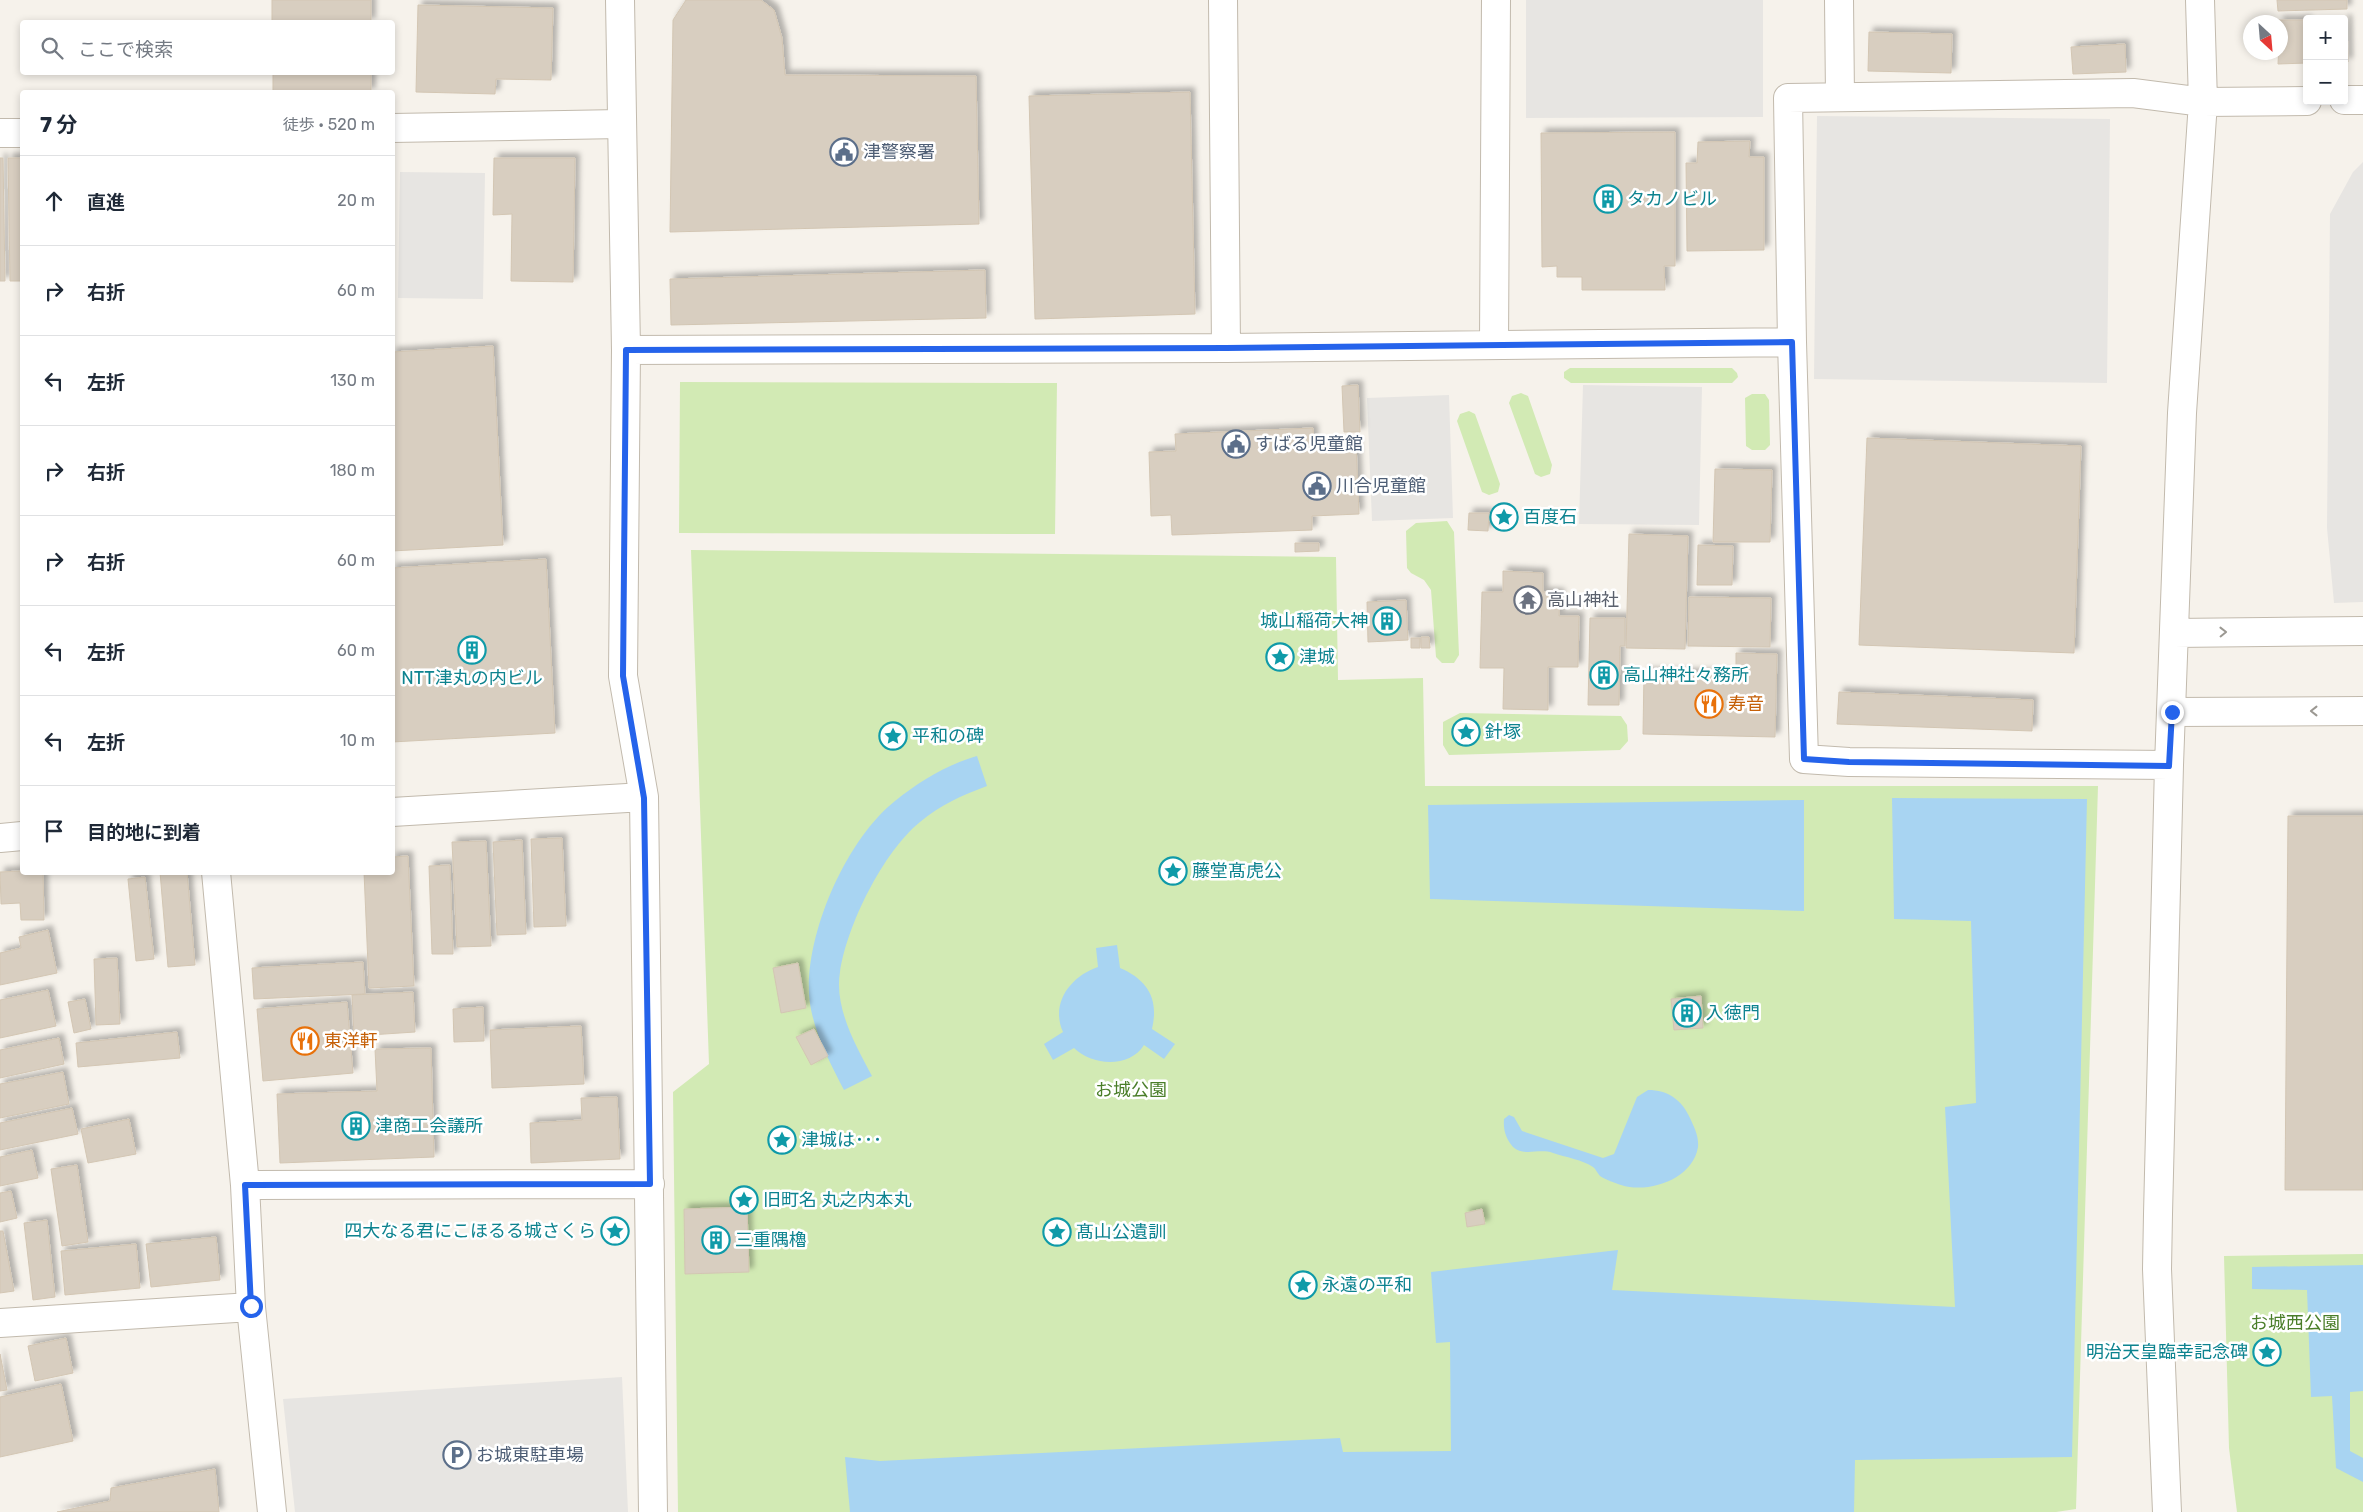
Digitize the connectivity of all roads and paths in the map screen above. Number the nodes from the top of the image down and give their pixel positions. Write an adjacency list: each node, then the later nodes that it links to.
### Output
1 (620, 0): 11 (street)
2 (1223, 0): 17 (street)
3 (1496, 0): 16 (street)
4 (1839, 0): 6 (street)
5 (2200, 0): 10 (street)
6 (1840, 97): 10 (street); 15 (street)
7 (2303, 100): 10 (street)
8 (2348, 100): 9 (street)
9 (2363, 100)
10 (2203, 102): 20 (street)
11 (621, 124): 12 (street); 18 (street)
12 (395, 128)
13 (0, 133): 14 (street)
14 (20, 133)
15 (1792, 342): 16 (street); 23 (street)
16 (1494, 344): 17 (street)
17 (1226, 348): 18 (street)
18 (626, 350): 24 (street)
19 (2363, 631): 20 (street, one-way to 19)
20 (2174, 633): 22 (street)
21 (2363, 711): 22 (street, one-way to 22)
22 (2172, 712): 23 (street)
23 (2169, 766): 35 (street)
24 (644, 798): 25 (street); 29 (street)
25 (395, 812)
26 (20, 836): 27 (street)
27 (0, 838)
28 (216, 875): 30 (street)
29 (650, 1184): 30 (street); 34 (street)
30 (245, 1185): 31 (street)
31 (251, 1306): 32 (street); 33 (street)
32 (0, 1323)
33 (272, 1512)
34 (653, 1512)
35 (2168, 1512)

